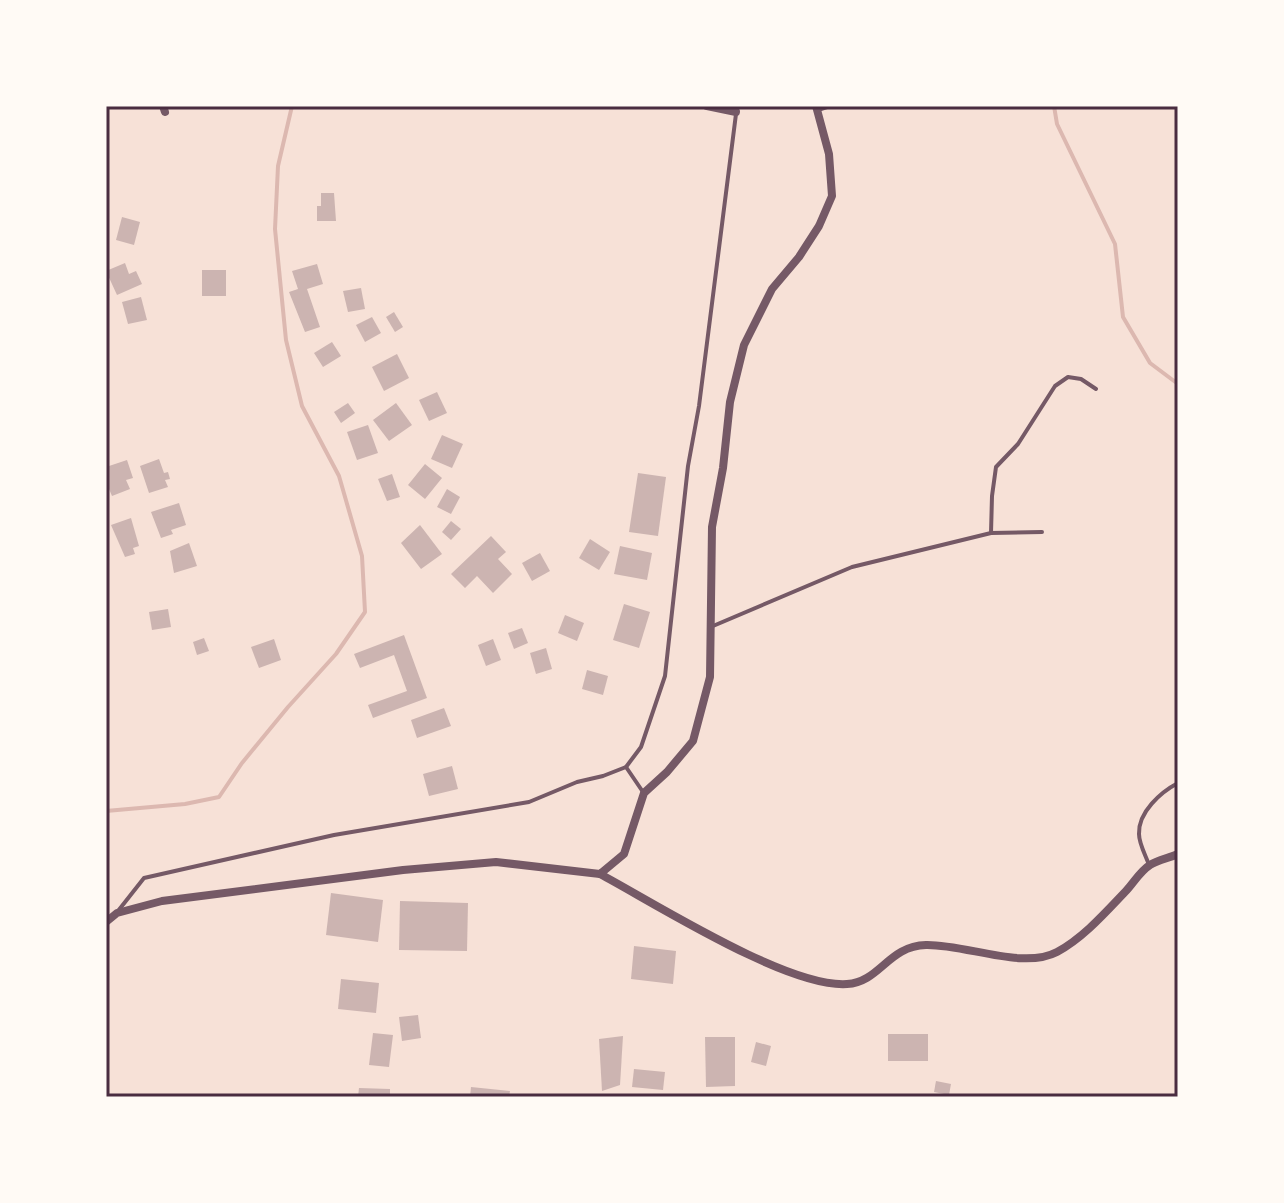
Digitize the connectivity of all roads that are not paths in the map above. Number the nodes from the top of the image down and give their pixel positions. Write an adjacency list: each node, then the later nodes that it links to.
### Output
1 (707, 106): 4 (street)
2 (830, 106): 3 (lane)
3 (817, 108): 8 (street)
4 (736, 109): 9 (lane)
5 (1096, 389): 7 (lane)
6 (1042, 532): 7 (lane)
7 (991, 533): 8 (lane)
8 (711, 627): 11 (street)
9 (626, 767): 11 (lane); 15 (lane)
10 (1178, 783): 13 (lane)
11 (644, 793): 14 (street)
12 (1178, 854): 13 (street)
13 (1149, 865): 14 (street)
14 (600, 874): 15 (street)
15 (117, 913): 16 (street)
16 (106, 922)

